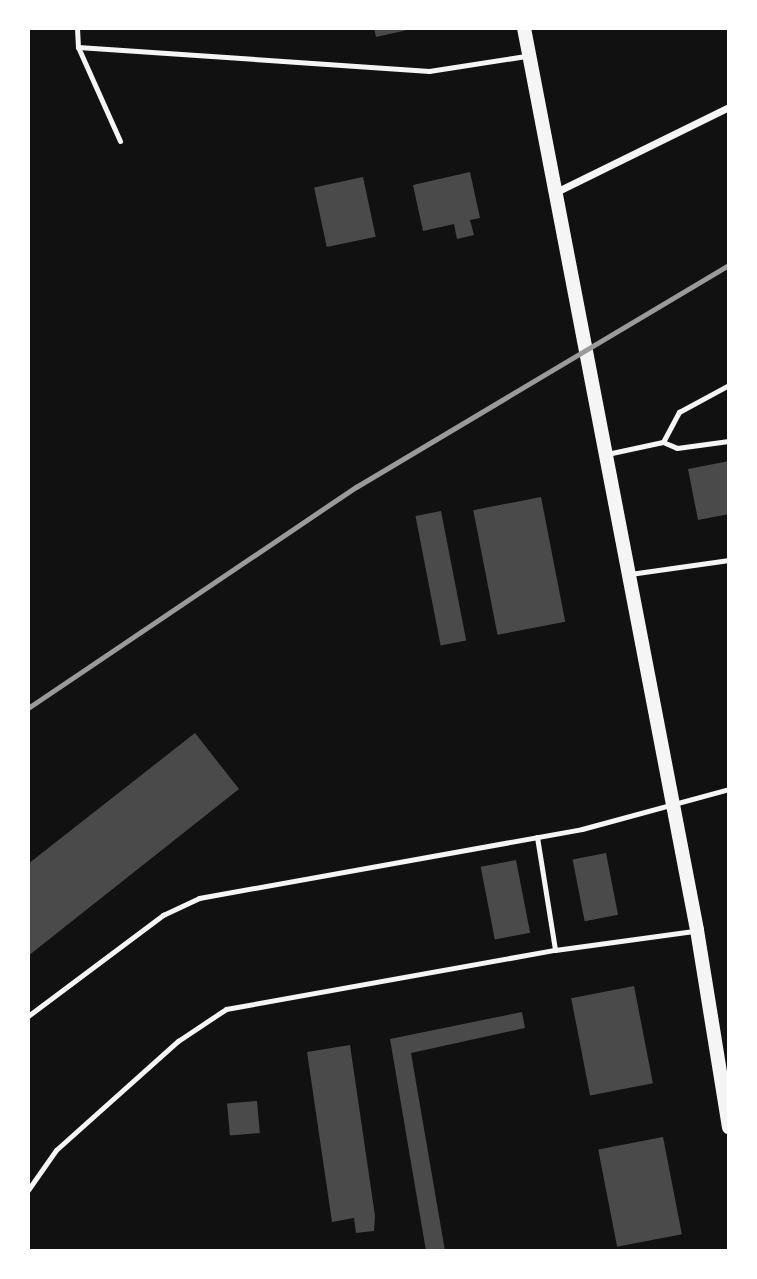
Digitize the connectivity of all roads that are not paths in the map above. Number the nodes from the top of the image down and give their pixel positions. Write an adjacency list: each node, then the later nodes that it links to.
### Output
1 (77, 28): 3 (lane)
2 (524, 28): 4 (main road)
3 (78, 47): 4 (lane); 6 (lane)
4 (529, 55): 7 (main road)
5 (729, 107): 7 (street)
6 (120, 141)
7 (556, 192): 11 (main road)
8 (729, 385): 10 (lane)
9 (729, 441): 10 (lane)
10 (663, 442): 11 (lane)
11 (607, 453): 13 (main road)
12 (729, 560): 13 (lane)
13 (630, 574): 15 (main road)
14 (729, 789): 15 (lane)
15 (674, 804): 16 (lane); 17 (main road)
16 (537, 837): 18 (lane); 19 (lane)
17 (697, 930): 18 (lane); 20 (main road)
18 (555, 950): 21 (lane)
19 (28, 1016)
20 (729, 1127)
21 (28, 1190)

